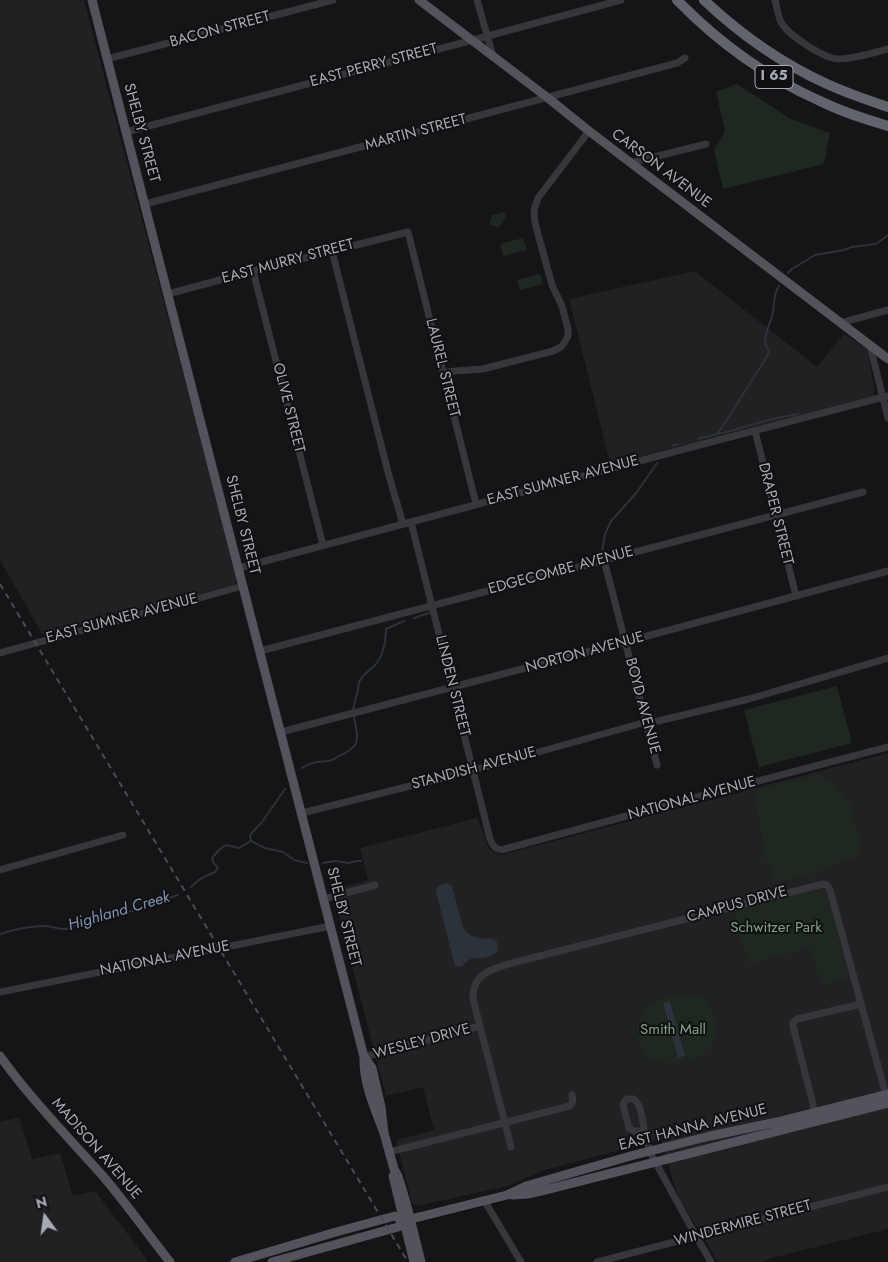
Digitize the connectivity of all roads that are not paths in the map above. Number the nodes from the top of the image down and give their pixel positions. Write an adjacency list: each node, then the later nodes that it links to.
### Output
1 (92, 0): 14 (main road, SHELBY STREET)
2 (333, 0): 14 (street, BACON STREET)
3 (418, 0): 10 (main road, CARSON AVENUE)
4 (477, 0): 9 (street)
5 (621, 0): 9 (street, EAST PERRY STREET)
6 (677, 0): 17 (highway, I 65)
7 (704, 0): 16 (highway, I 65)
8 (775, 0): 11 (street)
9 (488, 36): 10 (street, EAST PERRY STREET); 12 (street)
10 (473, 40): 12 (main road, CARSON AVENUE); 19 (street, EAST PERRY STREET)
11 (888, 49)
12 (493, 56): 15 (main road, CARSON AVENUE)
13 (685, 58): 15 (street, MARTIN STREET)
14 (107, 59): 19 (main road, SHELBY STREET)
15 (548, 98): 18 (main road, CARSON AVENUE); 22 (street, MARTIN STREET)
16 (888, 107)
17 (888, 126)
18 (589, 131): 21 (main road, CARSON AVENUE); 31 (street)
19 (126, 132): 22 (main road, SHELBY STREET)
20 (706, 144): 21 (street)
21 (630, 162): 28 (main road, CARSON AVENUE)
22 (145, 204): 26 (main road, SHELBY STREET)
23 (408, 232): 24 (street, EAST MURRY STREET); 31 (street, LAUREL STREET)
24 (332, 251): 25 (street, EAST MURRY STREET); 39 (street)
25 (253, 271): 26 (street, EAST MURRY STREET); 40 (street, OLIVE STREET)
26 (168, 294): 42 (main road, SHELBY STREET)
27 (888, 310): 28 (street)
28 (840, 322): 29 (main road, CARSON AVENUE)
29 (870, 346): 30 (main road, CARSON AVENUE); 32 (street)
30 (888, 360)
31 (444, 373): 36 (street, LAUREL STREET)
32 (885, 397): 33 (street); 34 (street, EAST SUMNER AVENUE)
33 (888, 418)
34 (755, 431): 36 (street, EAST SUMNER AVENUE); 37 (street, DRAPER STREET)
35 (862, 492): 37 (street, EDGECOMBE AVENUE)
36 (476, 504): 38 (street, EAST SUMNER AVENUE)
37 (776, 515): 41 (street, EDGECOMBE AVENUE); 45 (street, DRAPER STREET)
38 (411, 522): 39 (street, EAST SUMNER AVENUE); 46 (street, LINDEN STREET)
39 (403, 524): 40 (street, EAST SUMNER AVENUE)
40 (323, 545): 42 (street, EAST SUMNER AVENUE)
41 (604, 560): 46 (street, EDGECOMBE AVENUE); 47 (street, BOYD AVENUE)
42 (239, 568): 44 (main road, SHELBY STREET)
43 (888, 571): 45 (street, NORTON AVENUE)
44 (243, 586): 48 (main road, SHELBY STREET); 49 (street, EAST SUMNER AVENUE)
45 (796, 596): 47 (street, NORTON AVENUE)
46 (432, 605): 48 (street, EDGECOMBE AVENUE); 51 (street, LINDEN STREET)
47 (625, 642): 51 (street, NORTON AVENUE); 52 (street, BOYD AVENUE)
48 (260, 651): 53 (main road, SHELBY STREET)
49 (0, 653)
50 (888, 658): 52 (street, STANDISH AVENUE)
51 (453, 687): 53 (street, NORTON AVENUE); 56 (street, LINDEN STREET)
52 (646, 723): 55 (street, BOYD AVENUE); 56 (street, STANDISH AVENUE)
53 (281, 732): 57 (main road, SHELBY STREET)
54 (888, 747): 59 (street, NATIONAL AVENUE)
55 (657, 765)
56 (474, 770): 57 (street, STANDISH AVENUE); 59 (street, LINDEN STREET)
57 (302, 813): 62 (main road, SHELBY STREET)
58 (123, 835): 60 (street)
59 (496, 848)
60 (0, 870)
61 (375, 885): 62 (street)
62 (324, 899): 63 (main road, SHELBY STREET)
63 (331, 926): 64 (street, NATIONAL AVENUE); 68 (main road, SHELBY STREET)
64 (0, 992)
65 (861, 1004): 66 (street, CAMPUS DRIVE); 70 (street, CAMPUS DRIVE); 71 (street)
66 (480, 1026): 68 (street, WESLEY DRIVE); 72 (street)
67 (0, 1056): 81 (main road, MADISON AVENUE)
68 (364, 1057): 75 (main road, SHELBY STREET)
69 (572, 1095): 72 (street)
70 (887, 1099): 71 (main road, EAST HANNA AVENUE); 76 (main road, EAST HANNA AVENUE)
71 (816, 1112): 76 (main road, EAST HANNA AVENUE)
72 (505, 1123): 74 (street); 75 (street)
73 (644, 1131): 73 (street); 76 (street)
74 (511, 1147)
75 (389, 1152): 79 (main road, SHELBY STREET)
76 (652, 1156): 78 (main road, EAST HANNA AVENUE); 80 (street)
77 (888, 1187): 80 (street, WINDERMIRE STREET)
78 (484, 1200): 79 (main road, EAST HANNA AVENUE); 87 (street)
79 (407, 1220): 83 (main road, EAST HANNA AVENUE); 84 (main road, EAST HANNA AVENUE); 85 (main road, SHELBY STREET); 86 (main road, SHELBY STREET)
80 (696, 1236): 88 (street, WINDERMIRE STREET); 89 (street)
81 (163, 1257): 82 (main road, MADISON AVENUE)
82 (170, 1262)
83 (235, 1262)
84 (272, 1262)
85 (414, 1262)
86 (421, 1262)
87 (520, 1262)
88 (598, 1262)
89 (711, 1262)

